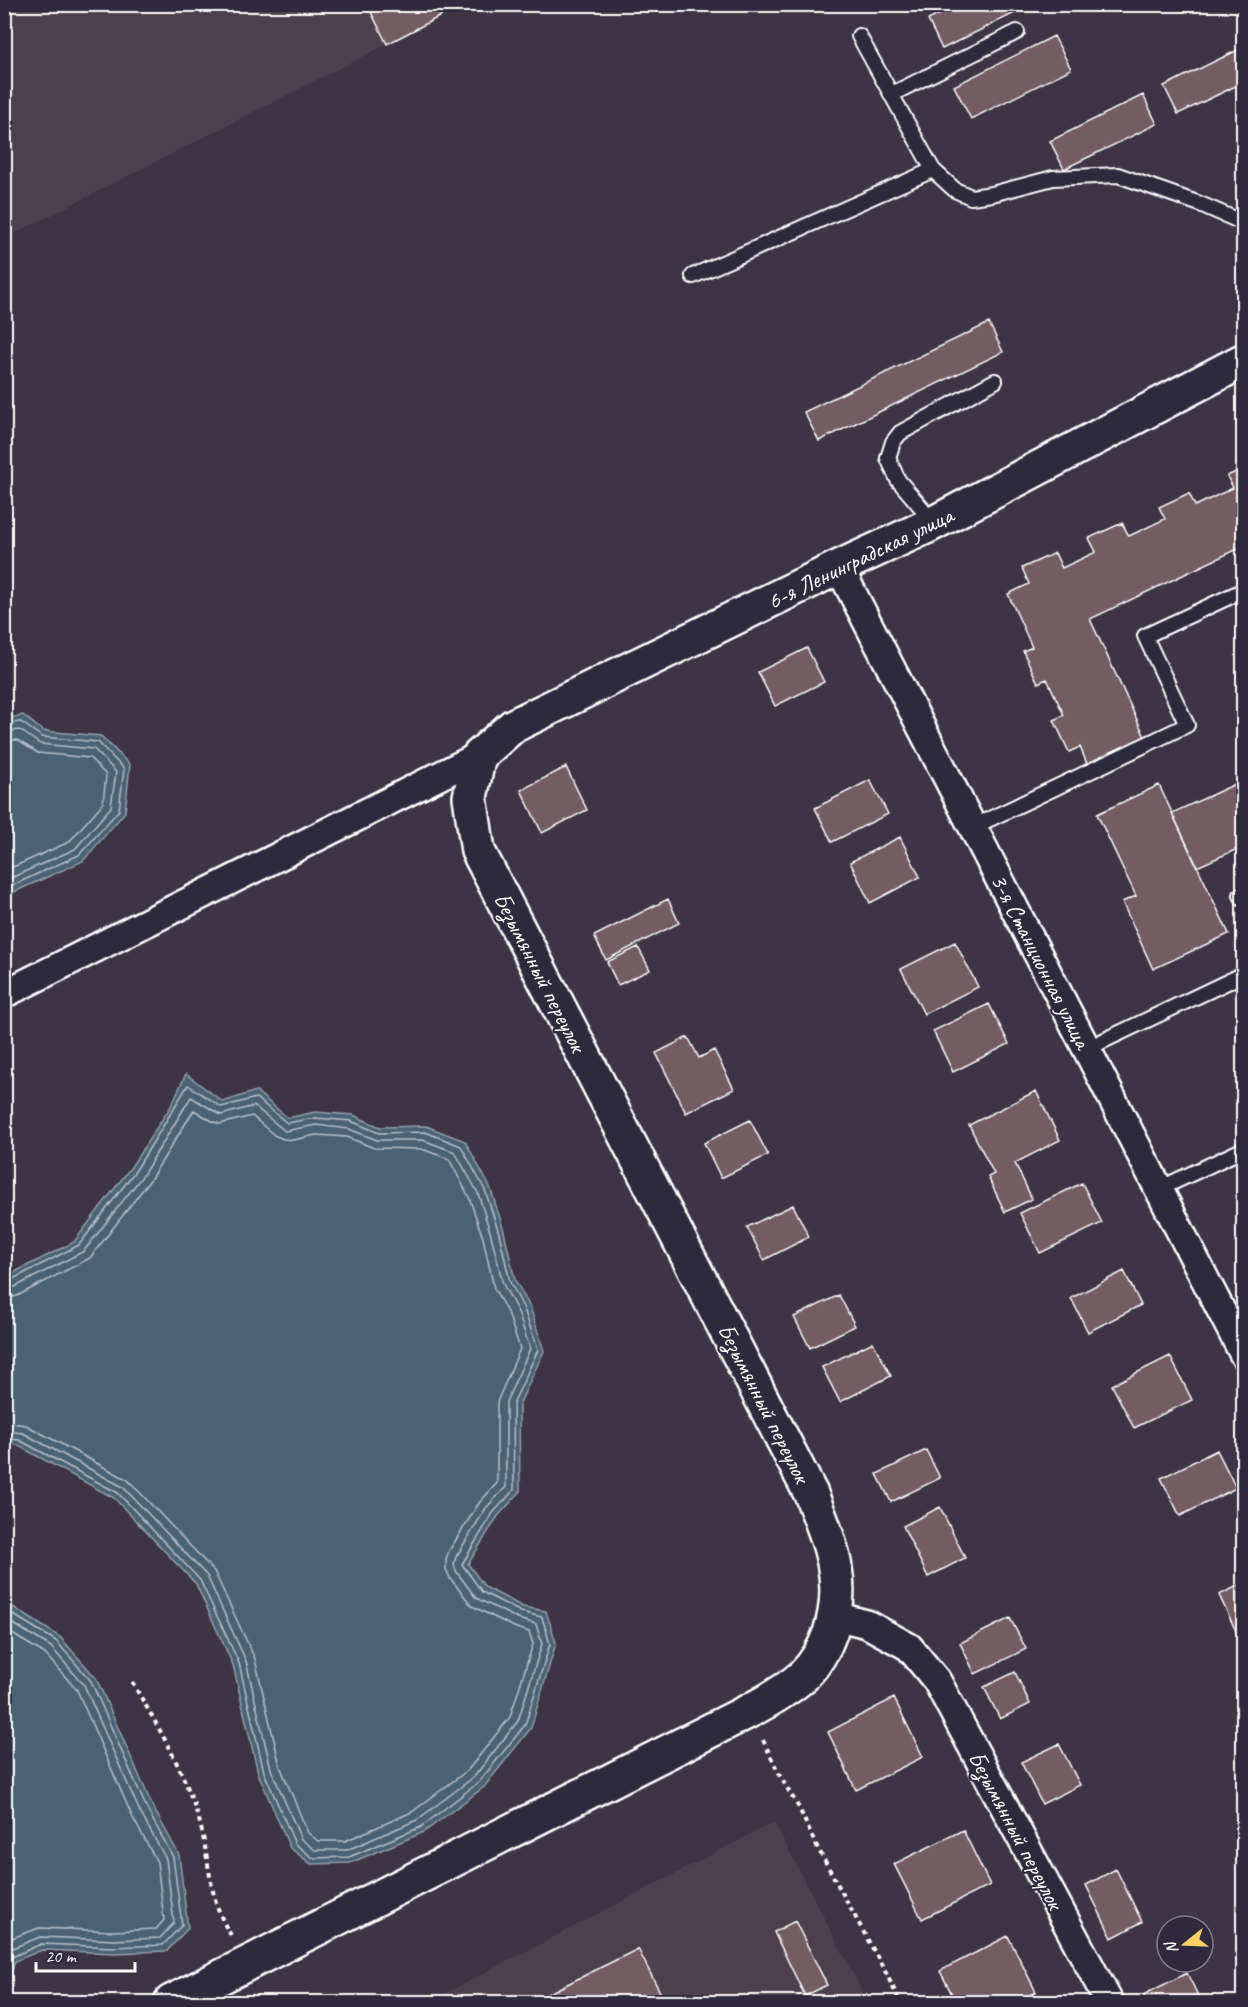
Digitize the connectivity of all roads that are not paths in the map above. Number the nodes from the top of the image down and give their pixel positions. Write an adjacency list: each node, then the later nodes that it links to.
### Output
1 (1017, 32): 3 (lane)
2 (859, 36): 3 (lane)
3 (892, 94): 4 (lane)
4 (933, 170): 5 (lane); 6 (lane)
5 (1244, 223)
6 (693, 276)
7 (1244, 360): 9 (street, 6-я Ленинградская улица)
8 (995, 381): 9 (lane)
9 (930, 525): 10 (street, 6-я Ленинградская улица)
10 (840, 567): 12 (street, 6-я Ленинградская улица); 13 (street, 3-я Станционная улица)
11 (1244, 590): 13 (lane)
12 (479, 756): 17 (street); 22 (street, Безымянный переулок)
13 (973, 827): 18 (street, 3-я Станционная улица)
14 (1244, 894): 15 (lane)
15 (1244, 900)
16 (1244, 974): 18 (lane)
17 (4, 994)
18 (1086, 1049): 20 (street, 3-я Станционная улица)
19 (1244, 1149): 20 (lane)
20 (1159, 1189): 21 (street, 3-я Станционная улица)
21 (1244, 1355)
22 (835, 1616): 23 (street); 24 (street, Безымянный переулок)
23 (171, 2002)
24 (1109, 2002)

